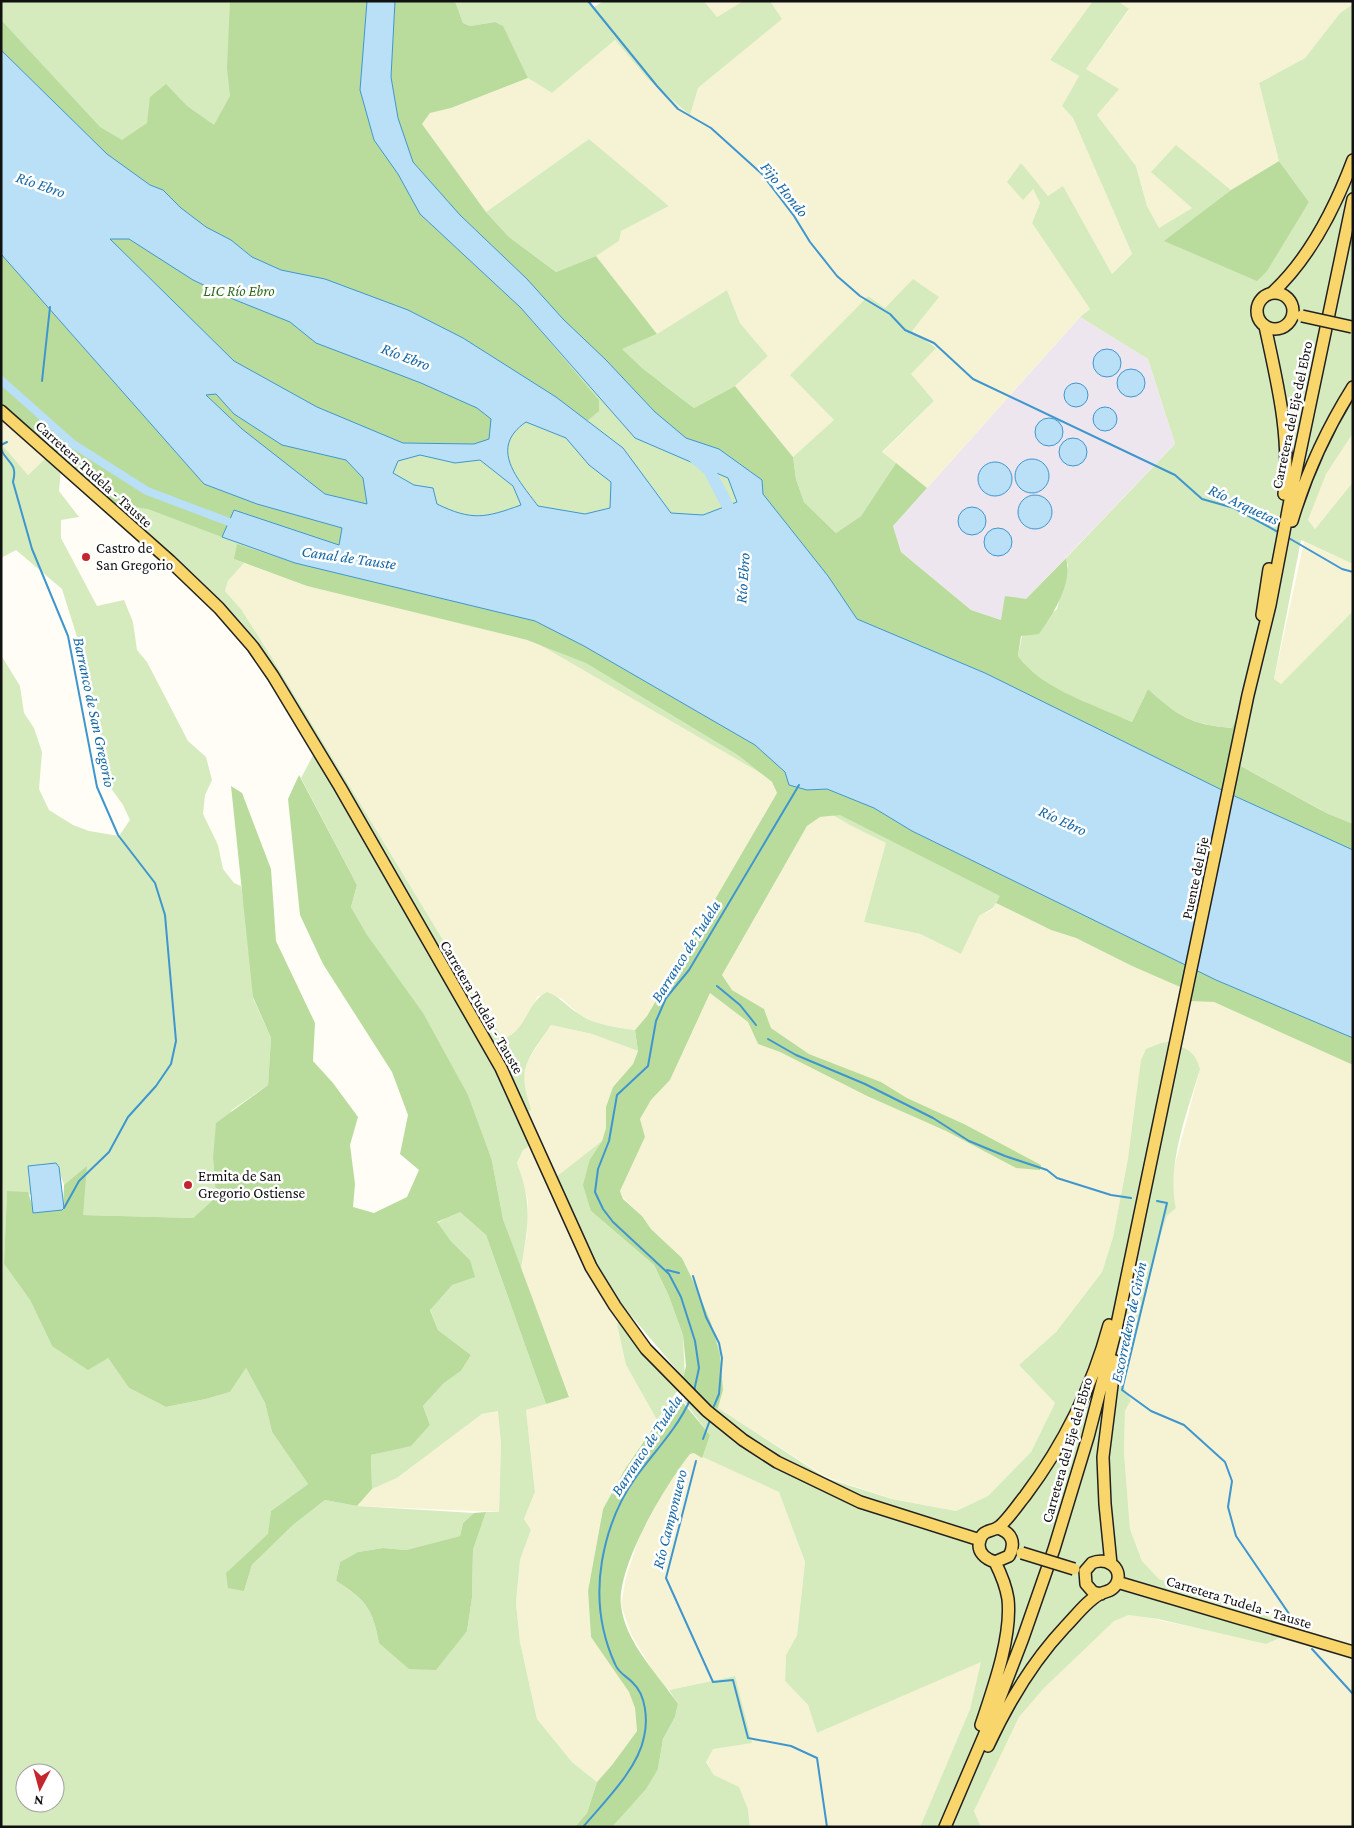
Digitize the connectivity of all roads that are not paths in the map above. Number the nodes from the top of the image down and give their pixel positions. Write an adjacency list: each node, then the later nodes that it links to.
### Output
1 (1353, 160): 3 (main road)
2 (1353, 199): 9 (main road, Carretera del Eje del Ebro)
3 (1272, 293): 4 (main road); 5 (main road)
4 (1297, 316): 5 (main road); 6 (main road, bridge)
5 (1265, 326): 10 (main road)
6 (1352, 327)
7 (1353, 387): 9 (main road)
8 (1, 411): 16 (main road, Carretera Tudela - Tauste)
9 (1270, 605): 10 (main road, Carretera del Eje del Ebro)
10 (1258, 650): 11 (main road, Carretera del Eje del Ebro)
11 (1248, 695): 12 (main road, Puente del Eje)
12 (1171, 1067): 13 (main road, Carretera del Eje del Ebro)
13 (1146, 1180): 14 (main road, Carretera del Eje del Ebro); 19 (main road)
14 (1134, 1240): 15 (main road); 24 (main road, Carretera del Eje del Ebro)
15 (997, 1528): 16 (main road); 17 (main road)
16 (980, 1540): 18 (main road)
17 (1018, 1551): 18 (main road); 20 (main road, bridge)
18 (995, 1562): 24 (main road)
19 (1111, 1564): 20 (main road); 21 (main road)
20 (1080, 1570): 22 (main road)
21 (1117, 1582): 22 (main road); 23 (main road, Carretera Tudela - Tauste)
22 (1101, 1594): 24 (main road)
23 (1353, 1652)
24 (943, 1826)

